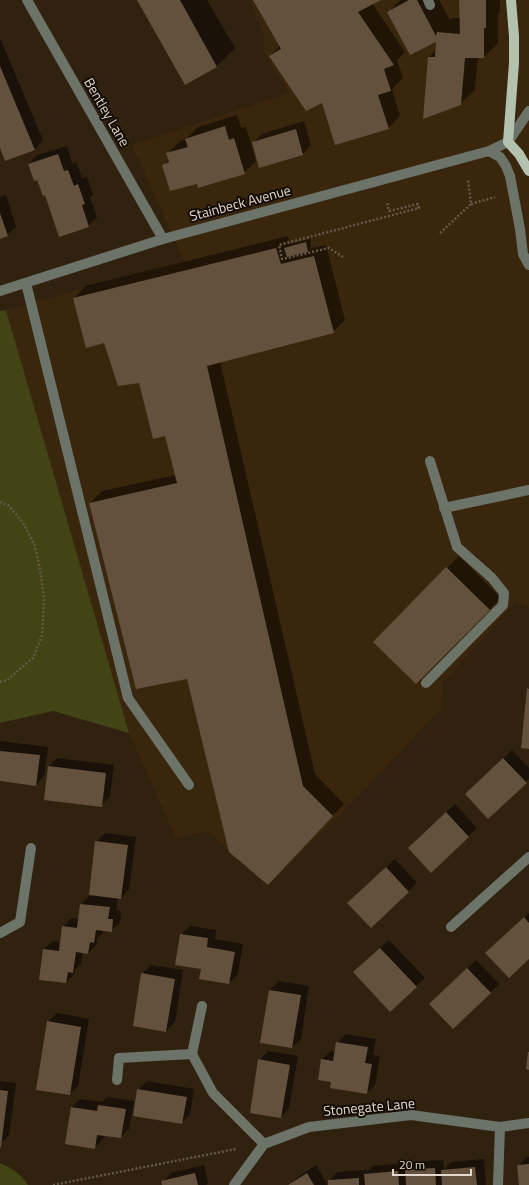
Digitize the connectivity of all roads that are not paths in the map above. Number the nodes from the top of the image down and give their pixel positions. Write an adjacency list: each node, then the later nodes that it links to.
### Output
1 (27, 0): 9 (street, Bentley Lane)
2 (511, 0): 4 (main road)
3 (515, 0): 4 (street)
4 (514, 36): 6 (main road)
5 (529, 111): 6 (street)
6 (508, 142): 7 (street, Stainbeck Avenue); 8 (main road)
7 (490, 151): 9 (street, Stainbeck Avenue); 10 (street)
8 (529, 171)
9 (163, 239): 12 (street, Stainbeck Avenue)
10 (526, 246): 11 (street)
11 (529, 265)
12 (26, 283): 13 (street, Stainbeck Avenue); 18 (street)
13 (0, 291)
14 (430, 461): 16 (street)
15 (529, 490): 16 (street)
16 (444, 508): 17 (street)
17 (426, 683)
18 (189, 785)
19 (31, 848): 22 (street)
20 (529, 857): 21 (street)
21 (451, 927)
22 (0, 933)
23 (202, 1006): 24 (street)
24 (192, 1054): 25 (street); 28 (street)
25 (117, 1080)
26 (529, 1123): 27 (street, Stonegate Lane)
27 (500, 1127): 28 (street, Stonegate Lane); 30 (street)
28 (264, 1144): 29 (street)
29 (234, 1185)
30 (498, 1185)

